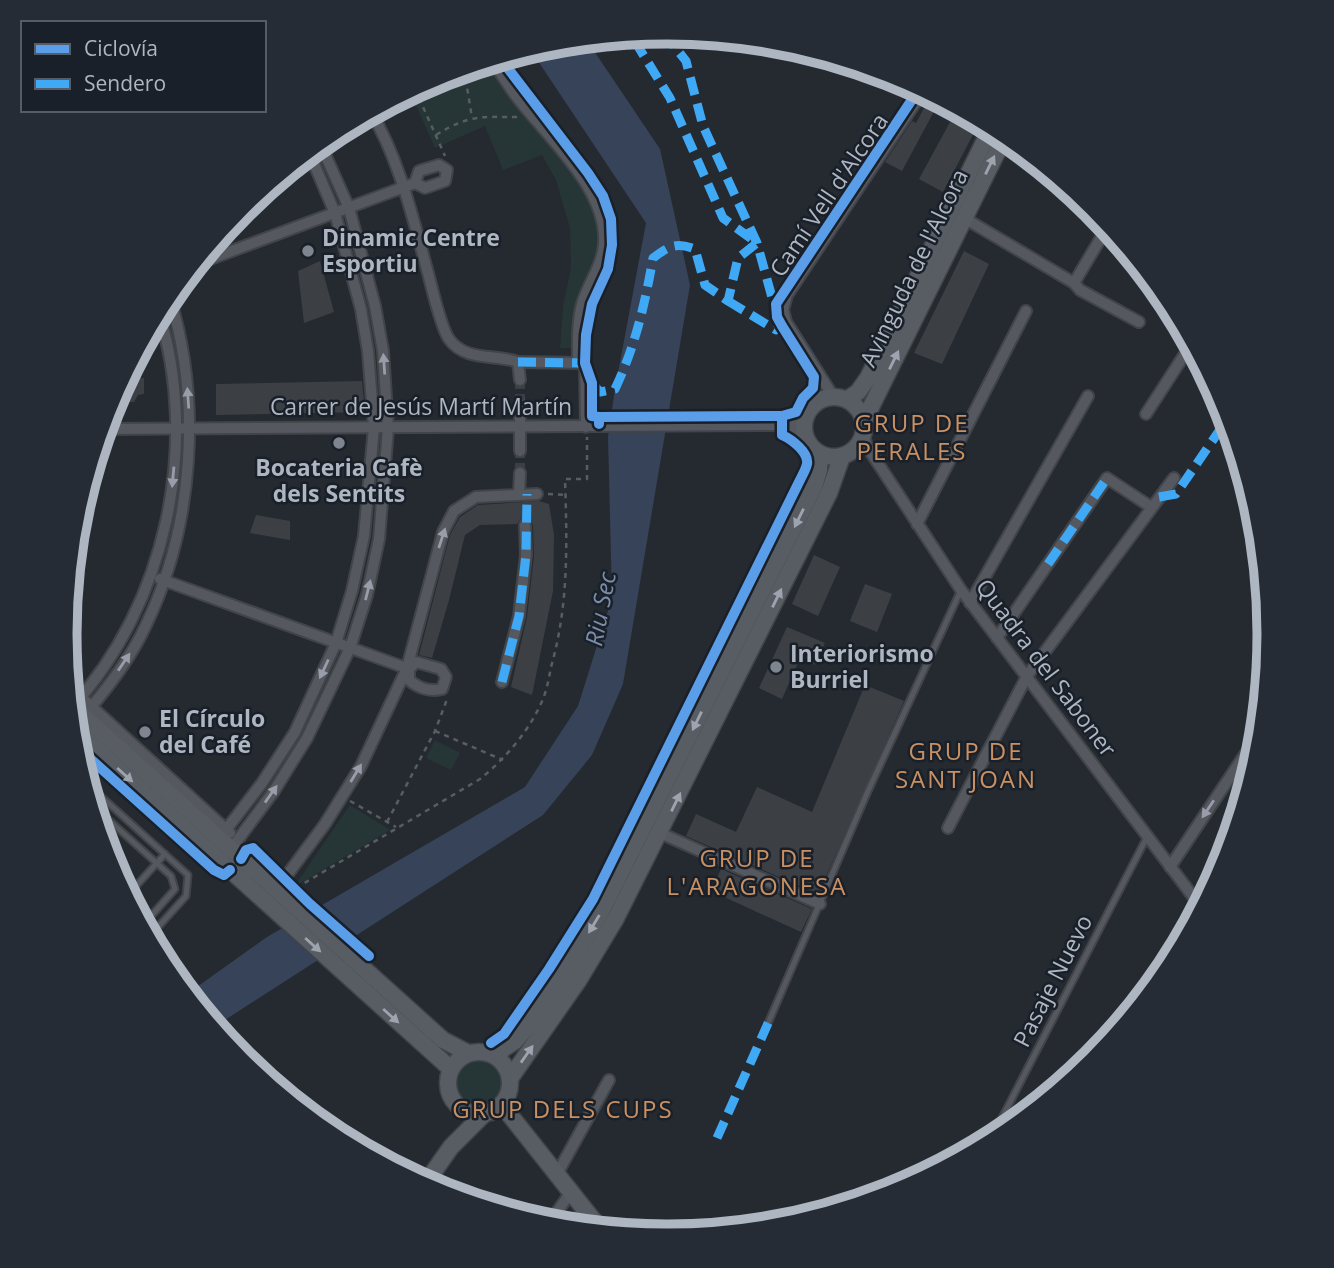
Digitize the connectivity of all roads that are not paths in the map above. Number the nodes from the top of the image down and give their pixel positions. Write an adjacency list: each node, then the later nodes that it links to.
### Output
1 (498, 69): 21 (street)
2 (917, 100): 24 (street, Camí Vell d'Alcora)
3 (376, 121): 8 (street)
4 (986, 138): 24 (main road, Avinguda de l'Alcora)
5 (1000, 147): 11 (main road, Avinguda de l'Alcora, one-way to 5)
6 (325, 154): 9 (street)
7 (313, 162): 10 (street)
8 (409, 185): 8 (street); 9 (street); 20 (street)
9 (349, 208): 10 (street); 32 (street, one-way to 9)
10 (335, 213): 13 (street); 31 (street)
11 (964, 218): 14 (street); 37 (main road, Avinguda de l'Alcora, one-way to 11)
12 (1102, 236): 14 (street)
13 (212, 258)
14 (1074, 283): 17 (street)
15 (173, 311): 35 (street, one-way to 15)
16 (1026, 312): 43 (street)
17 (1139, 322)
18 (163, 328): 34 (street)
19 (1185, 353): 26 (street)
20 (518, 362): 21 (street); 22 (street)
21 (582, 363): 30 (street)
22 (520, 380)
23 (1088, 396): 48 (street)
24 (840, 398): 27 (main road); 37 (main road)
25 (520, 404): 29 (street)
26 (1146, 414)
27 (805, 417): 28 (street, Carrer de Jesús Martí Martín); 36 (main road)
28 (782, 425): 30 (street, Carrer de Jesús Martí Martín); 36 (street, Carrer de Jesús Martí Martín)
29 (520, 427): 30 (street, Carrer de Jesús Martí Martín); 32 (street, Carrer de Jesús Martí Martín); 38 (street)
30 (586, 427)
31 (374, 428): 32 (street, Carrer de Jesús Martí Martín); 35 (street, Carrer de Jesús Martí Martín); 50 (street)
32 (388, 428): 51 (street, one-way to 32)
33 (114, 429): 34 (street, Carrer de Jesús Martí Martín)
34 (176, 429): 35 (street, Carrer de Jesús Martí Martín); 45 (street, one-way to 45)
35 (191, 429): 46 (street)
36 (805, 435): 39 (main road)
37 (858, 442): 39 (main road); 43 (street, Quadra del Saboner); 63 (main road, Avinguda de l'Alcora, one-way to 37)
38 (520, 451)
39 (821, 454): 79 (main road, one-way to 79)
40 (520, 473): 52 (street, one-way to 40)
41 (1174, 478): 42 (street)
42 (1151, 508): 49 (street); 53 (street)
43 (917, 524): 47 (street, Quadra del Saboner)
44 (525, 525): 54 (street)
45 (150, 576): 46 (street); 55 (street)
46 (164, 580): 50 (street); 56 (street, one-way to 46)
47 (961, 590): 48 (street, Quadra del Saboner); 72 (lane)
48 (970, 603): 49 (street, Quadra del Saboner)
49 (997, 638): 53 (street, Quadra del Saboner)
50 (336, 643): 51 (street); 65 (street, one-way to 65)
51 (350, 648): 52 (street); 65 (street, one-way to 51)
52 (408, 669): 52 (street); 70 (street, one-way to 52)
53 (1027, 676): 62 (street); 64 (street, Quadra del Saboner)
54 (502, 682)
55 (81, 705)
56 (82, 707)
57 (83, 717): 65 (main road)
58 (83, 718): 73 (main road, one-way to 73)
59 (1245, 755): 68 (street, one-way to 68)
60 (99, 795): 66 (lane)
61 (106, 818): 67 (lane)
62 (948, 828)
63 (660, 833): 72 (street); 81 (main road, Avinguda de l'Alcora, one-way to 63)
64 (1147, 837): 68 (street, Quadra del Saboner); 86 (lane, Pasaje Nuevo)
65 (228, 839): 70 (main road)
66 (165, 854): 67 (lane); 75 (lane)
67 (157, 863): 69 (lane); 74 (lane)
68 (1170, 867): 71 (street, Quadra del Saboner)
69 (135, 887)
70 (279, 893): 73 (main road)
71 (1194, 898)
72 (820, 904): 77 (lane)
73 (293, 916): 76 (main road)
74 (150, 917)
75 (156, 929)
76 (347, 965): 78 (main road); 80 (main road, one-way to 80)
77 (769, 1021)
78 (468, 1053): 79 (main road); 80 (main road)
79 (494, 1055): 81 (main road)
80 (451, 1069): 84 (main road)
81 (510, 1077): 83 (main road)
82 (610, 1080): 88 (street)
83 (502, 1105): 85 (main road); 88 (main road)
84 (462, 1110): 85 (main road); 87 (main road)
85 (483, 1115): 87 (main road)
86 (1001, 1120)
87 (452, 1147): 89 (main road)
88 (557, 1174): 90 (main road)
89 (432, 1175)
90 (571, 1192): 91 (street); 92 (main road)
91 (556, 1214)
92 (593, 1219)

